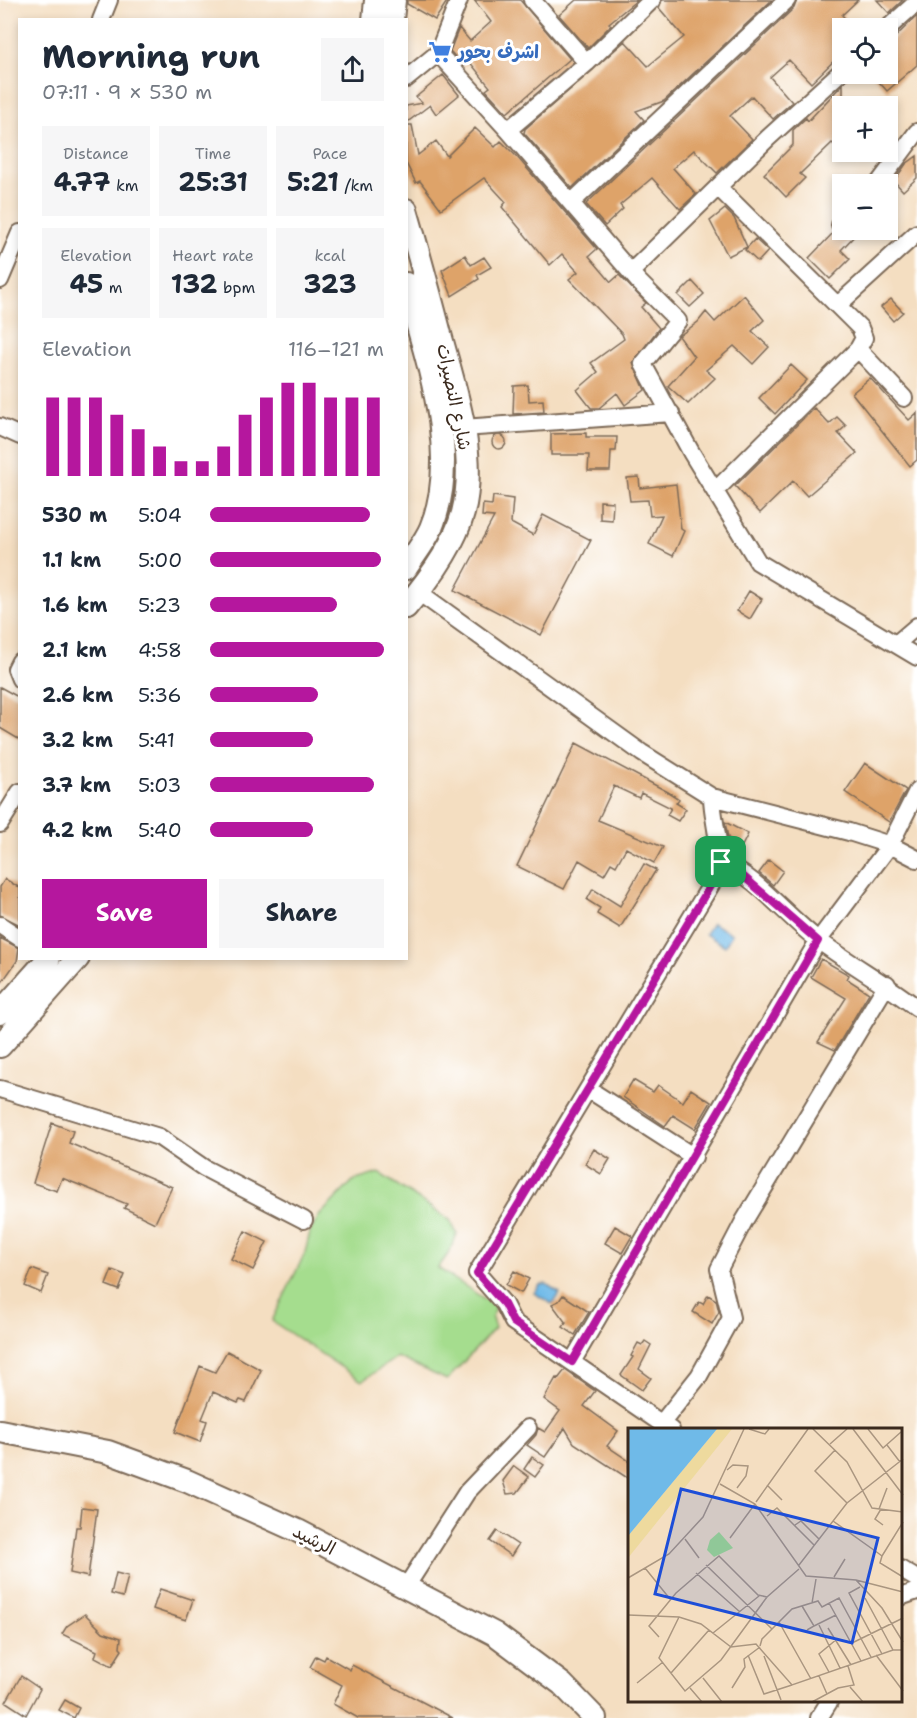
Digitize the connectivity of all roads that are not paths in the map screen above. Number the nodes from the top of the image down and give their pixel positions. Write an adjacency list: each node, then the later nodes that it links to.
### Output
1 (108, 0): 9 (street)
2 (376, 0): 10 (main road)
3 (394, 0): 11 (main road)
4 (459, 0): 13 (street)
5 (532, 0): 14 (street)
6 (652, 0): 14 (street)
7 (787, 0): 21 (street)
8 (916, 1): 12 (street)
9 (102, 18)
10 (374, 18)
11 (392, 18)
12 (898, 18)
13 (438, 53): 15 (street); 17 (street)
14 (586, 63): 17 (street)
15 (408, 77)
16 (832, 80): 20 (street)
17 (508, 130): 21 (street)
18 (916, 135): 19 (street)
19 (886, 174)
20 (717, 187): 25 (street); 28 (street)
21 (571, 203): 25 (street)
22 (408, 218): 33 (main road, شارع النصيرات)
23 (917, 233): 28 (street)
24 (18, 238): 26 (street)
25 (631, 272): 31 (street)
26 (0, 280)
27 (408, 292): 36 (main road, شارع النصيرات)
28 (838, 305): 29 (street)
29 (858, 349): 30 (street); 35 (street)
30 (904, 398)
31 (671, 413): 33 (street); 35 (street)
32 (0, 427): 34 (street)
33 (463, 428): 37 (main road, شارع النصيرات)
34 (18, 435)
35 (716, 490): 39 (street)
36 (408, 564)
37 (412, 599): 43 (street)
38 (917, 626): 39 (street)
39 (896, 644): 40 (street)
40 (917, 657)
41 (917, 791): 45 (street)
42 (18, 795): 44 (street)
43 (712, 797): 45 (street); 47 (street)
44 (0, 824)
45 (890, 845): 46 (street); 50 (street)
46 (917, 859)
47 (721, 862): 50 (street); 58 (street)
48 (0, 924): 49 (street)
49 (18, 937)
50 (818, 941): 53 (street); 59 (street)
51 (47, 960): 55 (main road)
52 (76, 960): 56 (main road)
53 (887, 984): 54 (street); 62 (street)
54 (917, 1008)
55 (0, 1012)
56 (0, 1046)
57 (0, 1089): 60 (street)
58 (588, 1089): 59 (street); 61 (street)
59 (694, 1157): 61 (street)
60 (304, 1220)
61 (572, 1362): 62 (street)
62 (666, 1427)
63 (528, 1428): 67 (street)
64 (0, 1431): 67 (main road, الرشيد)
65 (902, 1570): 66 (street)
66 (917, 1579)
67 (406, 1587): 71 (main road, الرشيد)
68 (917, 1591): 69 (street)
69 (902, 1596)
70 (828, 1703): 72 (street)
71 (595, 1718)
72 (819, 1718)

